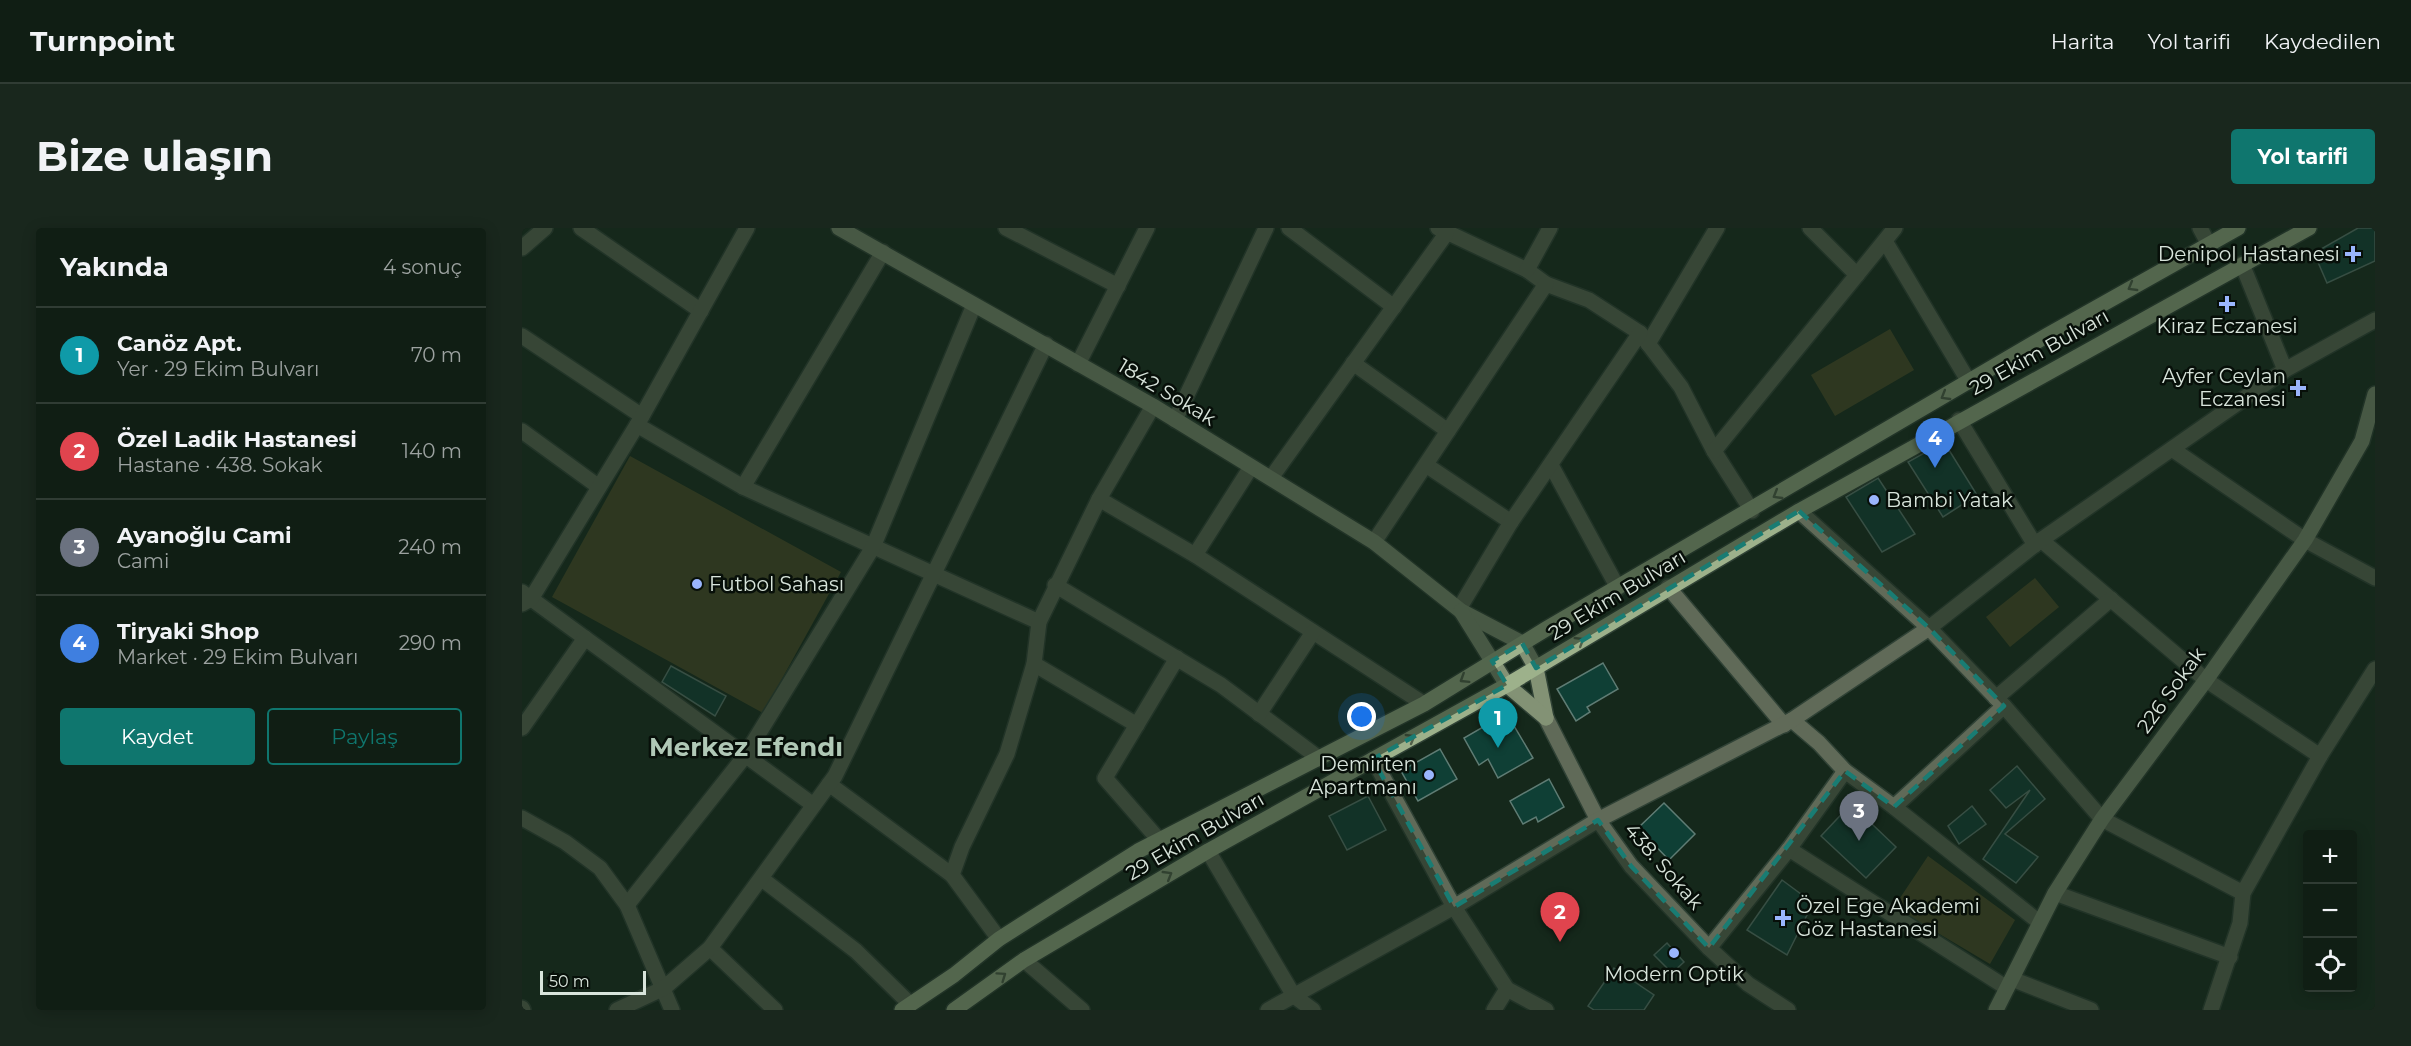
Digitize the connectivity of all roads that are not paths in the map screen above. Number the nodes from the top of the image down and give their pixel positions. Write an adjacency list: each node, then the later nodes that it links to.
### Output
1 (545, 228): 19 (street)
2 (581, 228): 28 (street)
3 (747, 228): 28 (street)
4 (1006, 228): 25 (street)
5 (1147, 228): 25 (street)
6 (1266, 228): 40 (street)
7 (1290, 228): 27 (street)
8 (1550, 228): 22 (street)
9 (1717, 228): 31 (street)
10 (1810, 228): 23 (street)
11 (1895, 228): 17 (street)
12 (2200, 228): 18 (street)
13 (2238, 228): 18 (main road, 29 Ekim Bulvarı)
14 (2309, 228): 21 (main road, 29 Ekim Bulvarı)
15 (848, 230): 20 (street, 1842 Sokak)
16 (1442, 231): 22 (street); 27 (street)
17 (1885, 241): 23 (street); 36 (street)
18 (2208, 243): 36 (main road, 29 Ekim Bulvarı, one-way to 36)
19 (522, 248)
20 (883, 252): 26 (street, 1842 Sokak); 51 (street)
21 (2242, 264): 35 (street); 41 (main road, 29 Ekim Bulvarı)
22 (1527, 270): 24 (street)
23 (1857, 275): 45 (street)
24 (1545, 284): 31 (street); 43 (street)
25 (1118, 286): 34 (street)
26 (974, 305): 32 (street, 1842 Sokak); 59 (street)
27 (1394, 307): 33 (street)
28 (701, 311): 39 (street)
29 (2375, 320): 35 (street)
30 (522, 336): 39 (street)
31 (1644, 338): 45 (street); 47 (street)
32 (1046, 344): 34 (street, 1842 Sokak); 61 (street)
33 (1353, 363): 43 (street); 49 (street)
34 (1078, 364): 38 (street, 1842 Sokak)
35 (2285, 370): 44 (street)
36 (1969, 382): 53 (main road, 29 Ekim Bulvarı, one-way to 53)
37 (2375, 394): 56 (street, 226 Sokak)
38 (1153, 406): 40 (street, 1842 Sokak); 52 (street)
39 (639, 420): 50 (street); 51 (street)
40 (1175, 420): 48 (street, 1842 Sokak)
41 (1959, 420): 54 (main road, 29 Ekim Bulvarı); 58 (street)
42 (522, 431): 50 (street)
43 (1448, 431): 46 (street)
44 (2172, 449): 56 (street); 58 (street)
45 (1714, 451): 53 (street)
46 (1426, 465): 55 (street); 57 (street)
47 (1551, 465): 55 (street); 65 (street)
48 (1251, 467): 49 (street, 1842 Sokak); 60 (street)
49 (1271, 478): 57 (street, 1842 Sokak)
50 (599, 487): 66 (street)
51 (743, 487): 59 (street)
52 (1100, 499): 60 (street); 63 (street)
53 (1752, 510): 65 (main road, 29 Ekim Bulvarı)
54 (1798, 511): 64 (main road, 29 Ekim Bulvarı); 70 (street)
55 (1511, 522): 68 (street)
56 (2304, 540): 62 (street); 79 (street, 226 Sokak)
57 (1374, 542): 68 (street, 1842 Sokak)
58 (2038, 542): 67 (street); 70 (street)
59 (873, 547): 61 (street); 88 (street)
60 (1195, 555): 71 (street)
61 (933, 576): 69 (street); 93 (street)
62 (2375, 578)
63 (1055, 585): 69 (street); 74 (street)
64 (1668, 587): 77 (main road, 29 Ekim Bulvarı, one-way to 64); 85 (street)
65 (1618, 588): 73 (main road, 29 Ekim Bulvarı)
66 (525, 598): 72 (street)
67 (2111, 599): 79 (street); 81 (street)
68 (1460, 610): 73 (street); 75 (street)
69 (1039, 622): 76 (street)
70 (1929, 628): 81 (street); 85 (street)
71 (1313, 632): 82 (street); 83 (street)
72 (585, 638): 87 (street); 88 (street)
73 (1522, 643): 75 (main road, 29 Ekim Bulvarı); 77 (street)
74 (1177, 658): 83 (street); 86 (street)
75 (1492, 661): 80 (street); 82 (main road, 29 Ekim Bulvarı, one-way to 82)
76 (1035, 664): 86 (street); 102 (street)
77 (1536, 668): 80 (main road, 29 Ekim Bulvarı); 84 (street)
78 (2375, 669): 89 (street)
79 (2206, 680): 89 (street); 97 (street, 226 Sokak)
80 (1507, 685): 84 (street); 91 (main road, 29 Ekim Bulvarı, one-way to 80)
81 (2000, 702): 95 (street); 97 (street)
82 (1424, 704): 90 (main road, 29 Ekim Bulvarı)
83 (1260, 714): 90 (street)
84 (1546, 718): 98 (street, 438. Sokak)
85 (1788, 723): 92 (street); 98 (street)
86 (1137, 725): 99 (street)
87 (522, 728)
88 (746, 756): 94 (street); 106 (street)
89 (2320, 756): 105 (street)
90 (1320, 759): 99 (main road, 29 Ekim Bulvarı)
91 (1373, 759): 101 (main road, 29 Ekim Bulvarı); 107 (street)
92 (1845, 771): 95 (street); 100 (street)
93 (829, 784): 94 (street); 102 (street)
94 (812, 804): 103 (street)
95 (1894, 807): 108 (street)
96 (522, 818): 106 (street)
97 (2102, 819): 104 (street, 226 Sokak); 105 (street)
98 (1598, 820): 107 (street); 111 (street, 438. Sokak)
99 (1159, 840): 109 (main road, 29 Ekim Bulvarı)
100 (1789, 849): 111 (street); 114 (street)
101 (1208, 851): 113 (main road, 29 Ekim Bulvarı, one-way to 101); 117 (street)
102 (952, 875): 109 (street)
103 (762, 879): 110 (street); 118 (street)
104 (2055, 893): 108 (street, 226 Sokak); 112 (street)
105 (2243, 893): 112 (street)
106 (627, 905): 115 (street)
107 (1454, 907): 116 (street); 117 (street)
108 (2039, 922): 114 (street, 226 Sokak)
109 (999, 939): 118 (main road, 29 Ekim Bulvarı)
110 (710, 948): 115 (street); 121 (street)
111 (1709, 948): 128 (street, 438. Sokak)
112 (2230, 957): 131 (street)
113 (1024, 960): 122 (main road, 29 Ekim Bulvarı, one-way to 113); 123 (street)
114 (2010, 984): 129 (street, 226 Sokak); 130 (street)
115 (664, 988): 119 (street); 120 (street)
116 (1507, 989): 126 (street); 127 (street)
117 (1294, 996): 124 (street); 125 (street)
118 (906, 1007)
119 (617, 1010)
120 (672, 1010)
121 (775, 1010)
122 (954, 1010)
123 (1082, 1010)
124 (1268, 1010)
125 (1313, 1010)
126 (1494, 1010)
127 (1546, 1010)
128 (1788, 1010)
129 (1996, 1010)
130 (2091, 1010)
131 (2211, 1010)

